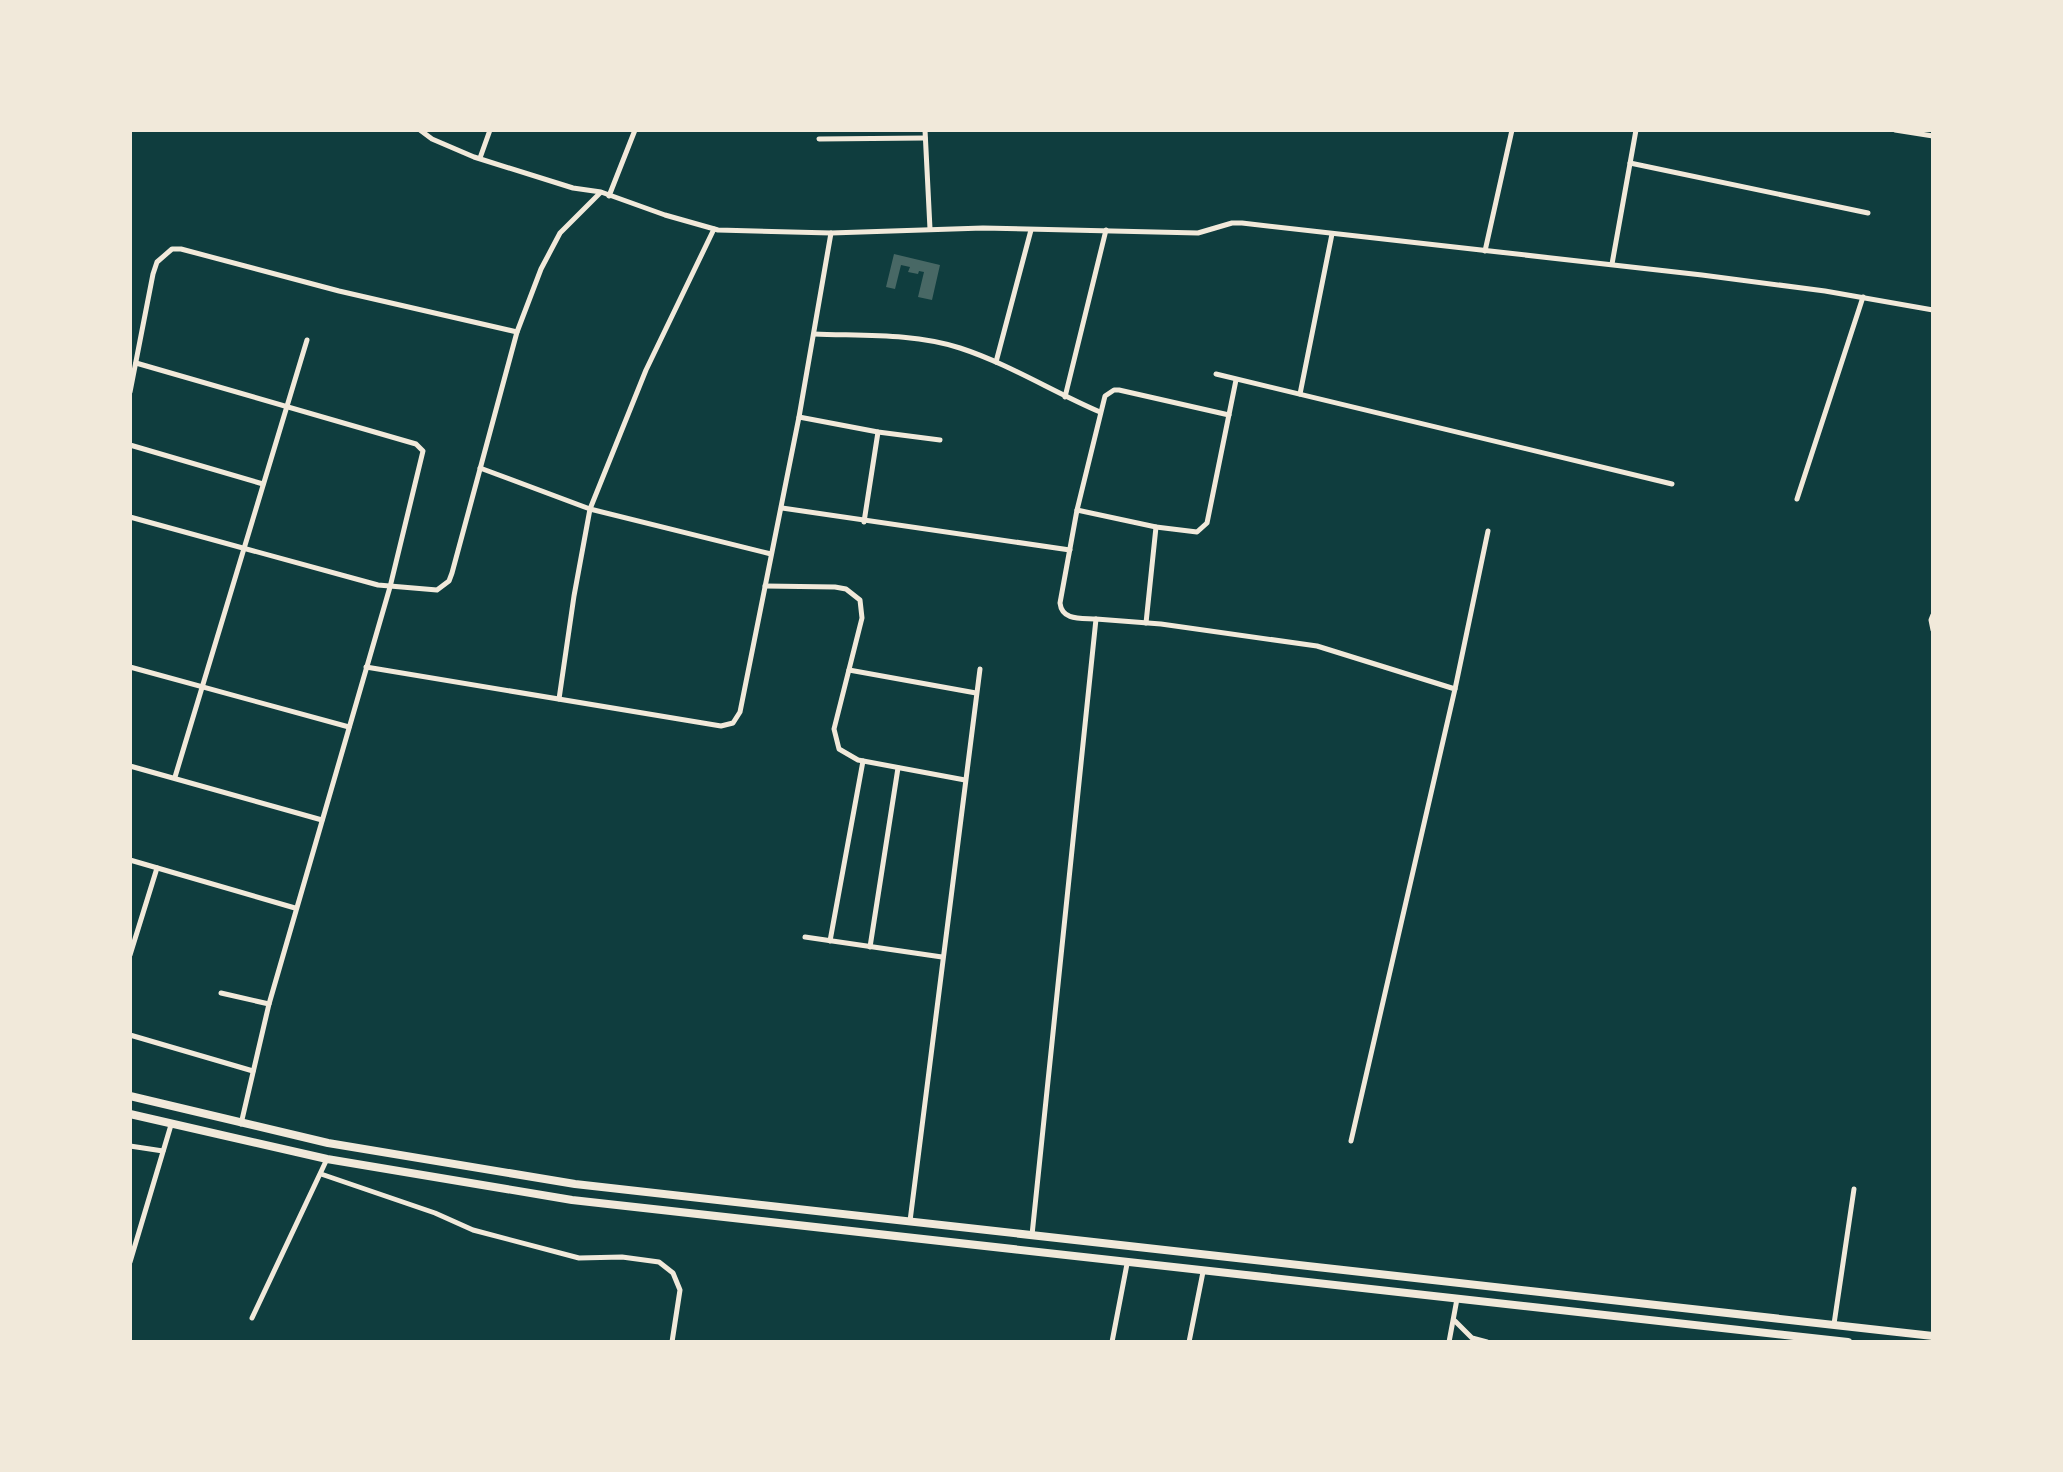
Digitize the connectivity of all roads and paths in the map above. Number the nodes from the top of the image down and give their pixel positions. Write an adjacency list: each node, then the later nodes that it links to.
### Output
1 (420, 130): 11 (street)
2 (490, 130): 11 (street)
3 (635, 130): 14 (street)
4 (925, 130): 9 (street)
5 (1512, 130): 22 (street)
6 (1636, 130): 12 (street)
7 (1895, 130): 8 (street)
8 (1933, 136)
9 (925, 138): 10 (street); 17 (street)
10 (819, 139)
11 (480, 158): 13 (street)
12 (1630, 163): 15 (street); 23 (street)
13 (601, 192): 14 (street); 26 (street)
14 (609, 196): 16 (street)
15 (1868, 213)
16 (714, 229): 20 (street); 49 (street)
17 (930, 229): 18 (street); 20 (street)
18 (1031, 230): 19 (street); 29 (street)
19 (1106, 230): 21 (street); 36 (street)
20 (831, 233): 27 (street)
21 (1332, 234): 22 (street); 35 (street)
22 (1485, 251): 23 (street)
23 (1612, 264): 24 (street)
24 (1863, 297): 25 (street); 47 (street)
25 (1933, 310)
26 (517, 332): 30 (street); 44 (street)
27 (814, 334): 29 (street); 40 (street)
28 (307, 340): 37 (street)
29 (996, 362): 36 (street)
30 (136, 363): 32 (street); 37 (street)
31 (1216, 374): 33 (street)
32 (132, 376): 34 (street)
33 (1236, 379): 35 (street); 39 (street)
34 (130, 392)
35 (1300, 394): 46 (street)
36 (1065, 397): 38 (street)
37 (287, 407): 45 (street); 59 (street)
38 (1100, 412): 39 (street); 50 (street)
39 (1229, 415): 53 (street)
40 (799, 417): 41 (street); 48 (street)
41 (878, 432): 42 (street); 52 (street)
42 (940, 440)
43 (130, 445): 45 (street)
44 (480, 468): 49 (street); 59 (street)
45 (263, 484): 55 (street)
46 (1672, 484)
47 (1797, 499)
48 (781, 508): 52 (street); 57 (street)
49 (590, 509): 57 (street); 71 (street)
50 (1077, 510): 53 (street); 56 (street)
51 (130, 517): 55 (street)
52 (864, 522): 56 (street)
53 (1156, 527): 62 (street)
54 (1488, 531): 69 (street)
55 (244, 549): 59 (street); 68 (street)
56 (1070, 550): 61 (street)
57 (771, 554): 58 (street)
58 (765, 586): 67 (street); 71 (street)
59 (390, 587): 65 (street)
60 (1933, 615): 63 (street)
61 (1096, 619): 62 (street); 102 (street)
62 (1146, 623): 69 (street)
63 (1933, 630)
64 (130, 667): 68 (street)
65 (366, 667): 71 (street); 72 (street)
66 (980, 669): 70 (street)
67 (849, 670): 70 (street); 73 (street)
68 (204, 687): 72 (street); 76 (street)
69 (1455, 689): 95 (street)
70 (976, 693): 77 (street)
71 (559, 699)
72 (349, 727): 78 (street)
73 (863, 761): 75 (street); 83 (street)
74 (130, 766): 76 (street)
75 (898, 768): 77 (street); 84 (street)
76 (175, 777): 78 (street)
77 (965, 780): 86 (street)
78 (322, 820): 81 (street)
79 (130, 860): 80 (street)
80 (157, 868): 81 (street); 85 (street)
81 (295, 908): 88 (street)
82 (805, 937): 83 (street)
83 (830, 941): 84 (street)
84 (870, 947): 86 (street)
85 (130, 955)
86 (942, 957): 101 (street)
87 (221, 993): 88 (street)
88 (269, 1004): 90 (street)
89 (130, 1035): 90 (street)
90 (253, 1071): 93 (street)
91 (130, 1096): 93 (highway)
92 (130, 1114): 94 (highway)
93 (241, 1124): 101 (highway)
94 (171, 1125): 97 (street); 98 (highway)
95 (1351, 1141)
96 (130, 1146): 97 (street)
97 (163, 1151): 103 (street)
98 (327, 1159): 99 (street); 104 (highway)
99 (321, 1174): 107 (street); 111 (street)
100 (1854, 1189): 109 (street)
101 (910, 1221): 102 (highway)
102 (1032, 1236): 109 (highway)
103 (130, 1262)
104 (1127, 1264): 105 (highway); 112 (street)
105 (1203, 1272): 106 (highway); 113 (street)
106 (1457, 1298): 108 (street); 116 (highway)
107 (252, 1318)
108 (1454, 1320): 114 (street); 115 (street)
109 (1834, 1324): 110 (highway)
110 (1933, 1336)
111 (672, 1342)
112 (1112, 1342)
113 (1189, 1342)
114 (1449, 1342)
115 (1487, 1342)
116 (1848, 1342)

